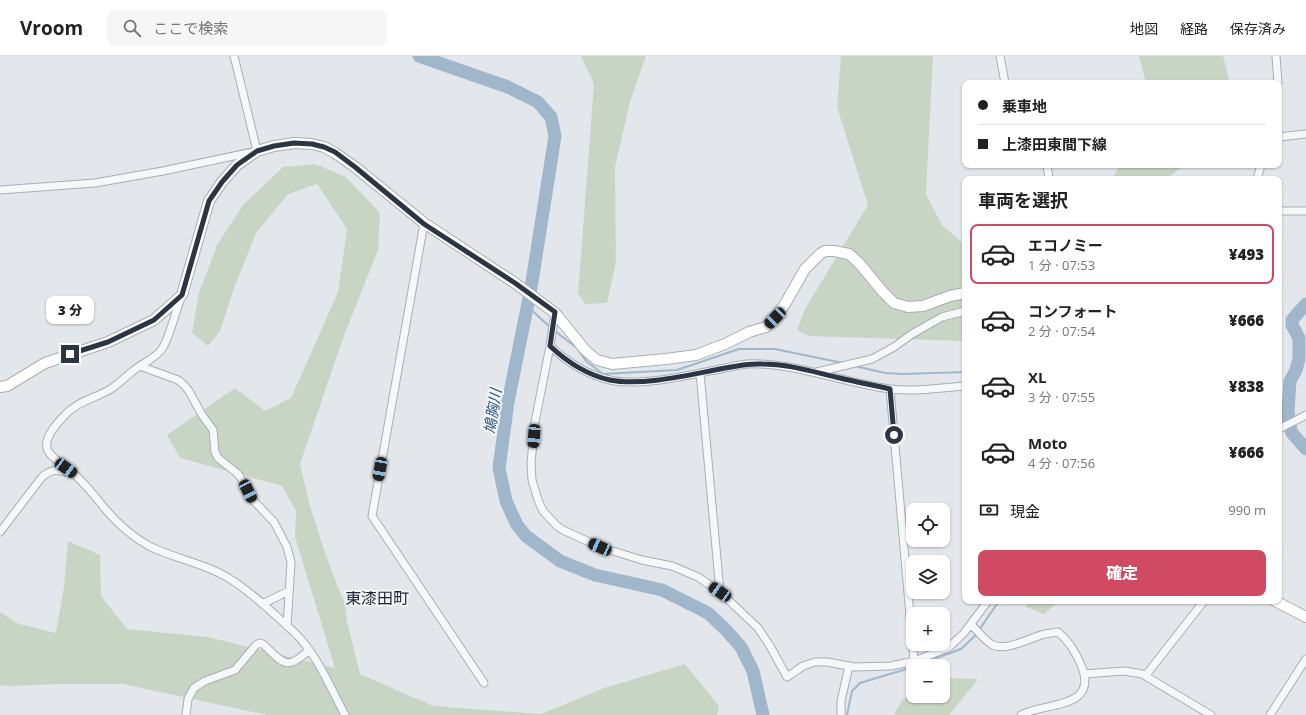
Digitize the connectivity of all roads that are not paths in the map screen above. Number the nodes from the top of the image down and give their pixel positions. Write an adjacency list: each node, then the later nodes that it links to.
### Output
1 (234, 56): 8 (street)
2 (1000, 56): 4 (street)
3 (1276, 56): 5 (street)
4 (1004, 80)
5 (1278, 80)
6 (1306, 134): 7 (street)
7 (1282, 137)
8 (257, 151): 9 (street); 12 (main road); 14 (main road)
9 (0, 190)
10 (1282, 211): 11 (street)
11 (1306, 211)
12 (424, 224): 15 (main road); 45 (street)
13 (962, 294): 15 (main road)
14 (182, 295): 18 (street); 22 (main road)
15 (555, 312): 17 (street)
16 (962, 312): 19 (street)
17 (550, 346): 20 (street); 29 (street)
18 (140, 366): 26 (street); 28 (street)
19 (816, 372): 20 (street); 23 (street)
20 (700, 373): 29 (street)
21 (962, 386): 23 (street)
22 (0, 387)
23 (890, 389): 38 (street)
24 (1306, 415): 25 (street)
25 (1282, 427)
26 (73, 473): 27 (street); 30 (street)
27 (0, 532)
28 (289, 591): 30 (street); 36 (street)
29 (720, 592): 42 (street)
30 (262, 604): 36 (street)
31 (986, 604): 35 (street)
32 (1202, 604): 44 (street)
33 (1281, 604): 34 (main road)
34 (1306, 617)
35 (971, 624): 39 (street); 43 (street)
36 (287, 626): 37 (street)
37 (309, 650): 46 (street); 47 (street)
38 (914, 659)
39 (919, 659)
40 (1306, 659): 51 (street)
41 (906, 663): 42 (street)
42 (849, 666): 48 (street)
43 (1084, 674): 44 (street); 49 (street)
44 (1146, 675): 50 (street)
45 (484, 683)
46 (186, 715)
47 (345, 715)
48 (841, 715)
49 (1021, 715)
50 (1211, 715)
51 (1270, 715)

